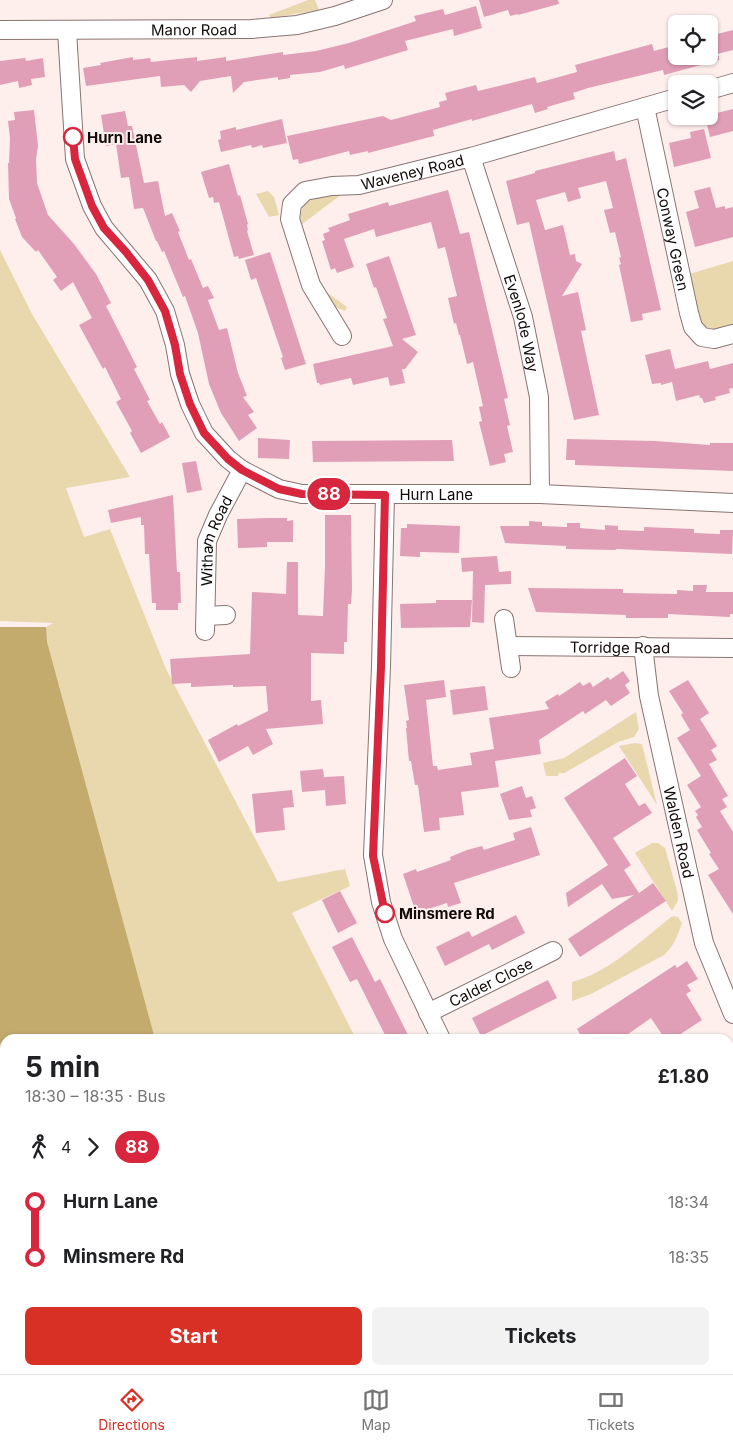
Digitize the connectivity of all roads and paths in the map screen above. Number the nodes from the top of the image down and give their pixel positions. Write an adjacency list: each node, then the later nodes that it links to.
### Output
1 (383, 0): 3 (street, Manor Road)
2 (0, 30): 3 (street, Manor Road)
3 (67, 31): 11 (street, Hurn Lane)
4 (733, 83): 5 (street)
5 (718, 87)
6 (668, 100): 7 (street, Waveney Road)
7 (645, 107): 8 (street, Waveney Road); 9 (street, Conway Green)
8 (471, 156): 10 (street, Waveney Road); 12 (street, Evenlode Way)
9 (733, 334)
10 (342, 336)
11 (242, 470): 13 (street, Hurn Lane); 15 (street, Witham Road)
12 (540, 494): 13 (street, Hurn Lane); 14 (street, Hurn Lane)
13 (385, 495): 22 (street)
14 (733, 503)
15 (226, 615)
16 (504, 619): 17 (street)
17 (508, 646): 18 (street, Torridge Road); 20 (street)
18 (644, 646): 19 (street, Torridge Road); 23 (street, Walden Road)
19 (733, 648)
20 (511, 668)
21 (553, 951): 22 (street, Calder Close)
22 (428, 1013): 24 (street)
23 (733, 1014)
24 (438, 1034)

